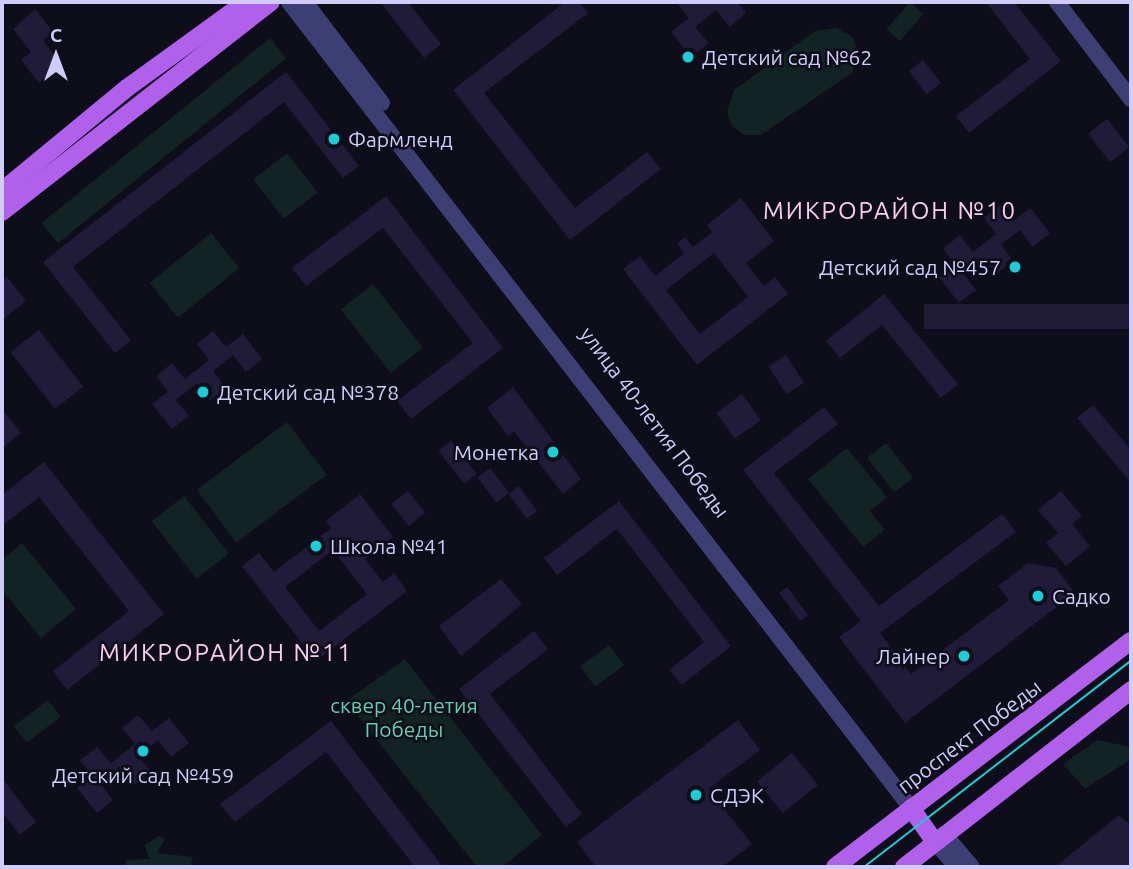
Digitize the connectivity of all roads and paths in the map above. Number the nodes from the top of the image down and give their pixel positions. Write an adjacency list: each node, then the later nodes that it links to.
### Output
1 (246, 2): 8 (main road)
2 (271, 2): 9 (main road)
3 (289, 2): 7 (street, улица 40-летия Победы)
4 (305, 2): 7 (street, улица 40-летия Победы)
5 (1057, 2): 6 (street)
6 (1131, 99)
7 (412, 149): 10 (street, улица 40-летия Победы)
8 (2, 191)
9 (2, 212)
10 (526, 299): 11 (street, улица 40-летия Победы); 11 (street, улица 40-летия Победы)
11 (652, 462): 14 (street, улица 40-летия Победы); 14 (street, улица 40-летия Победы)
12 (1131, 641): 14 (main road, проспект Победы)
13 (1131, 690): 15 (main road)
14 (915, 805): 15 (main road, улица 40-летия Победы); 16 (main road, проспект Победы)
15 (939, 838): 17 (main road); 18 (street, улица 40-летия Победы); 19 (street, улица 40-летия Победы)
16 (835, 867)
17 (904, 867)
18 (957, 867)
19 (972, 867)

